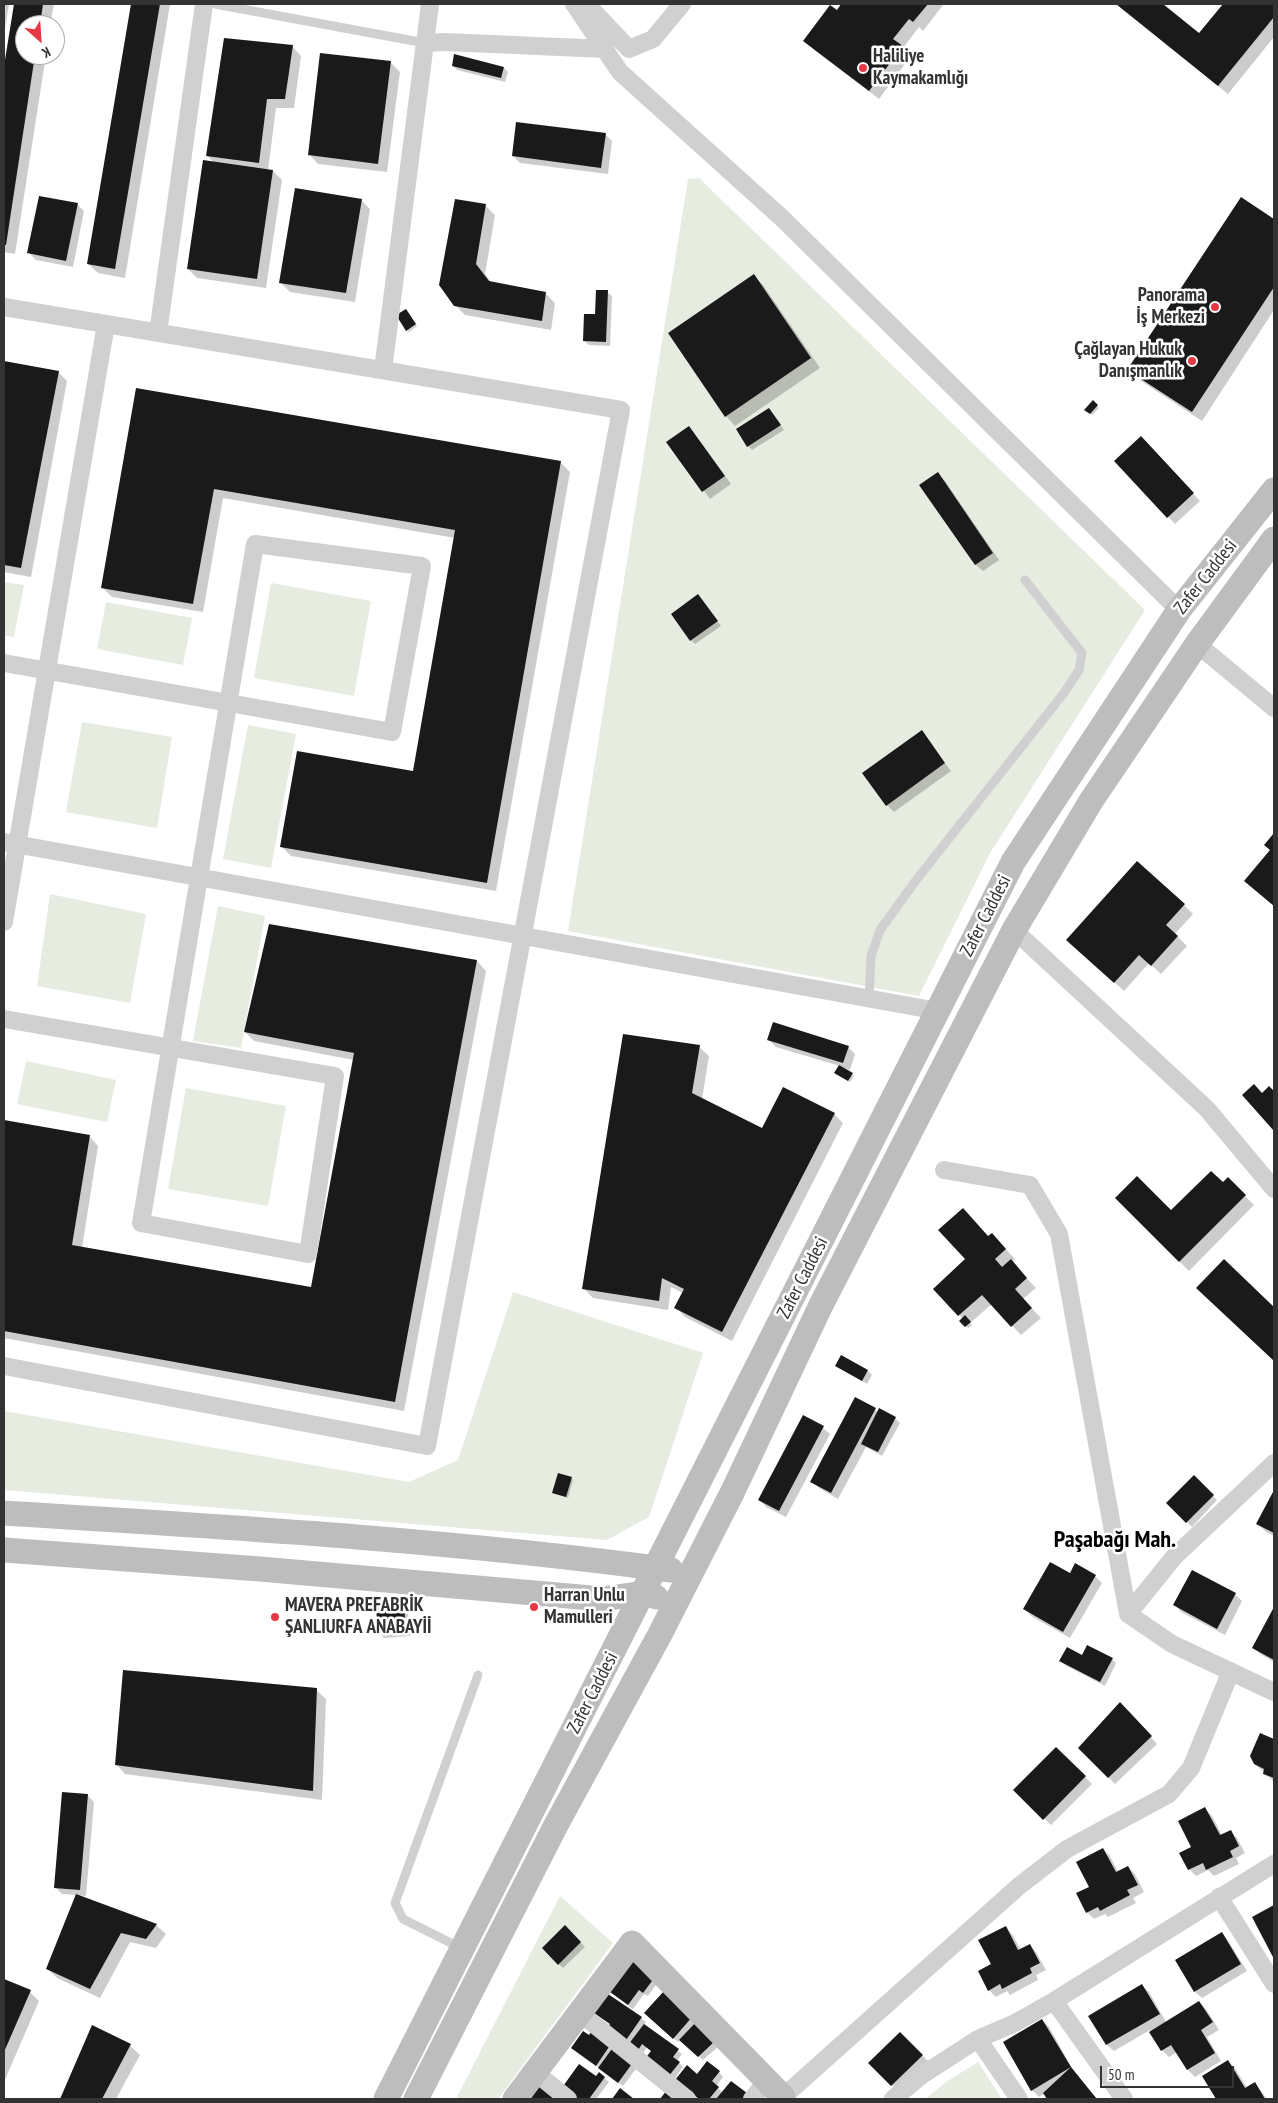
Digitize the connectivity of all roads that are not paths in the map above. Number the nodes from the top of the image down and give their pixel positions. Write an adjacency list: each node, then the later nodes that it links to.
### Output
1 (204, 4): 11 (street)
2 (215, 4): 7 (lane)
3 (430, 4): 7 (street)
4 (574, 4): 8 (street)
5 (582, 4): 6 (street)
6 (682, 4)
7 (425, 43): 8 (street); 12 (street)
8 (605, 49): 16 (street)
9 (4, 307): 10 (street)
10 (106, 324): 11 (street); 19 (street)
11 (158, 333): 12 (street)
12 (383, 370): 26 (street)
13 (1274, 490): 16 (main road, Zafer Caddesi)
14 (1274, 539): 17 (main road, Zafer Caddesi)
15 (1025, 580): 27 (lane)
16 (1179, 610): 28 (main road, Zafer Caddesi)
17 (1197, 644): 21 (street); 25 (main road, Zafer Caddesi)
18 (4, 663): 19 (street)
19 (47, 671): 20 (street); 22 (street)
20 (228, 703): 20 (street); 23 (street)
21 (1274, 708)
22 (10, 843): 23 (street); 24 (street)
23 (199, 877): 26 (street); 30 (street)
24 (4, 922)
25 (1014, 930): 32 (street); 38 (main road, Zafer Caddesi)
26 (523, 936): 27 (street); 33 (street)
27 (869, 998): 28 (street)
28 (938, 1010): 37 (main road, Zafer Caddesi)
29 (4, 1019): 30 (street)
30 (171, 1047): 30 (street)
31 (944, 1170): 41 (street)
32 (1274, 1189)
33 (4, 1366)
34 (1274, 1463): 41 (street)
35 (4, 1513): 37 (main road)
36 (4, 1550): 39 (main road)
37 (656, 1568): 38 (main road); 39 (main road, Zafer Caddesi)
38 (691, 1573): 40 (main road, Zafer Caddesi)
39 (644, 1593): 40 (main road); 47 (main road, Zafer Caddesi)
40 (675, 1605): 55 (main road, Zafer Caddesi)
41 (1128, 1614): 42 (street)
42 (1231, 1671): 44 (street); 53 (street)
43 (478, 1675): 47 (lane)
44 (1274, 1692)
45 (1274, 1864): 46 (street)
46 (1219, 1896): 48 (street); 49 (street)
47 (463, 1949): 54 (main road, Zafer Caddesi)
48 (1274, 1984)
49 (1054, 2001): 51 (street); 61 (street)
50 (580, 2013): 52 (main road); 53 (main road); 58 (street)
51 (978, 2039): 59 (street); 60 (street)
52 (536, 2073): 56 (main road); 57 (street)
53 (772, 2094)
54 (386, 2099)
55 (416, 2099)
56 (515, 2099)
57 (568, 2099)
58 (687, 2099)
59 (893, 2099)
60 (1019, 2099)
61 (1124, 2099)

